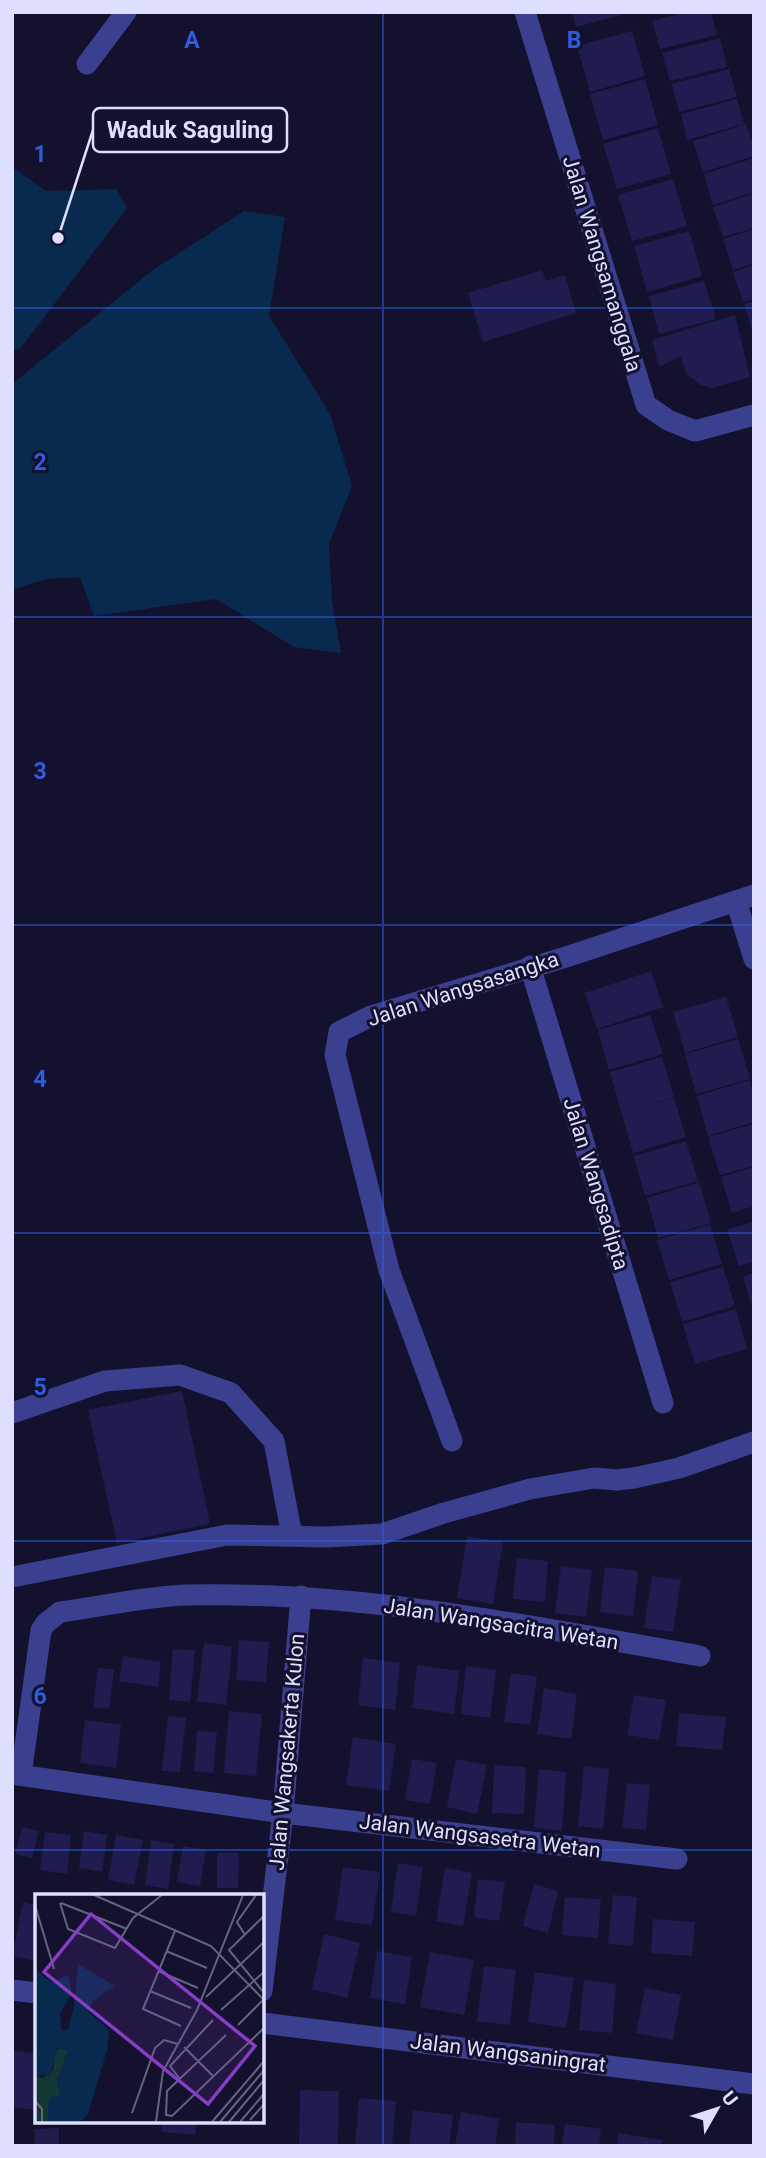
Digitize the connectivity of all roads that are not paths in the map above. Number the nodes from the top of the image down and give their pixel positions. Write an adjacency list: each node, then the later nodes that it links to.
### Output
1 (126, 12): 3 (street)
2 (525, 12): 4 (street, Jalan Wangsamanggala)
3 (87, 64)
4 (754, 415)
5 (745, 898): 6 (street); 7 (street, Jalan Wangsasangka)
6 (754, 959)
7 (530, 966): 8 (street, Jalan Wangsadipta); 10 (street, Jalan Wangsasangka)
8 (663, 1403)
9 (12, 1413): 12 (street)
10 (452, 1441)
11 (754, 1442): 12 (street)
12 (292, 1536): 13 (street)
13 (12, 1577)
14 (301, 1596): 15 (street, Jalan Wangsacitra Wetan); 16 (street, Jalan Wangsacitra Wetan); 17 (street, Jalan Wangsakerta Kulon)
15 (700, 1656)
16 (17, 1775): 17 (street, Jalan Wangsasetra Wetan)
17 (282, 1813): 18 (street, Jalan Wangsasetra Wetan); 19 (street, Jalan Wangsakerta Kulon)
18 (677, 1859)
19 (264, 1973)
20 (12, 1990): 21 (street)
21 (35, 1993)
22 (264, 2023): 23 (street, Jalan Wangsaningrat)
23 (754, 2084)

